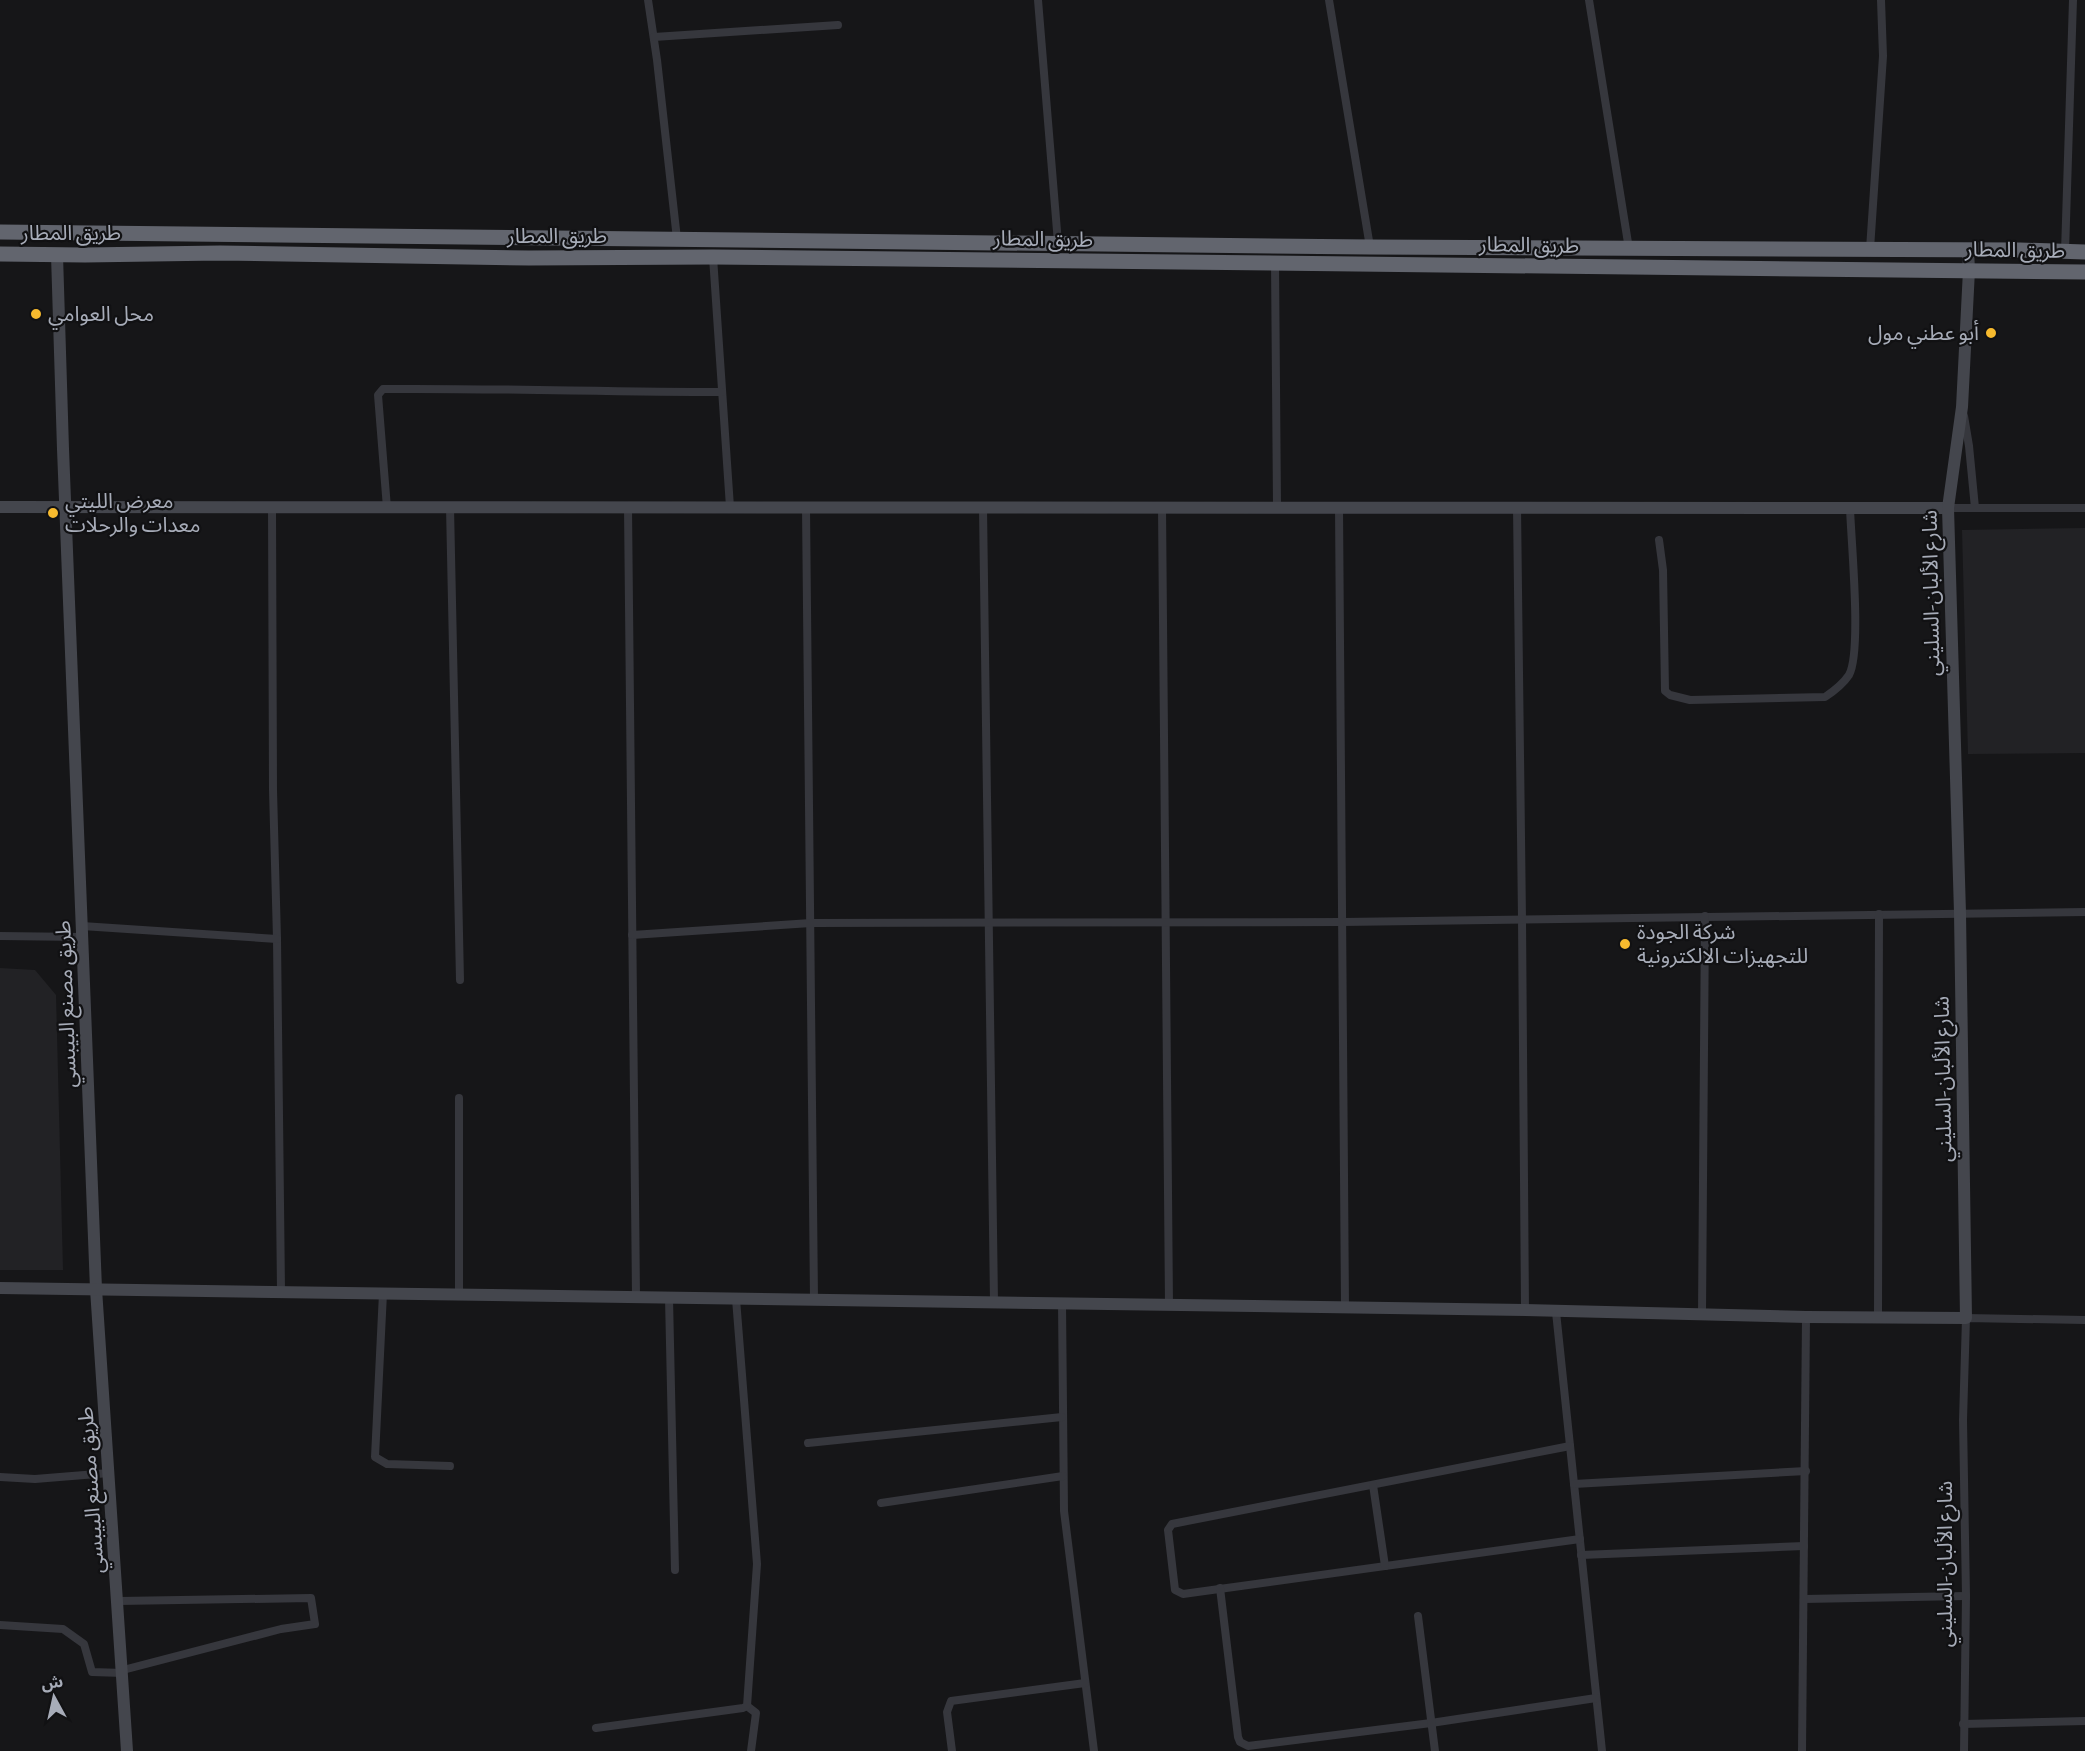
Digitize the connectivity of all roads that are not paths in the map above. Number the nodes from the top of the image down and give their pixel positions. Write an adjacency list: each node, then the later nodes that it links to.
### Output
1 (648, 0): 8 (street)
2 (1038, 0): 12 (street)
3 (1329, 0): 14 (street)
4 (1589, 0): 15 (street)
5 (1881, 0): 16 (street)
6 (2073, 0): 18 (street)
7 (838, 25): 8 (street)
8 (654, 37): 11 (street)
9 (0, 232): 10 (highway, طريق المطار)
10 (527, 237): 11 (highway, طريق المطار); 23 (highway)
11 (677, 239): 12 (highway, طريق المطار)
12 (1058, 243): 13 (highway, طريق المطار)
13 (1161, 244): 14 (highway, طريق المطار); 24 (highway)
14 (1370, 247): 15 (highway, طريق المطار)
15 (1629, 249): 16 (highway, طريق المطار)
16 (1870, 249): 17 (highway, طريق المطار)
17 (1968, 250): 18 (highway, طريق المطار); 26 (street, شارع الألبان-السليني)
18 (2065, 252): 19 (highway, طريق المطار)
19 (2085, 252)
20 (0, 254): 21 (highway, طريق المطار)
21 (57, 255): 23 (highway, طريق المطار); 38 (street, طريق مصنع البيبسي)
22 (713, 257): 23 (highway, طريق المطار); 24 (highway, طريق المطار); 28 (street)
23 (529, 258)
24 (1163, 262): 25 (highway, طريق المطار)
25 (1275, 263): 26 (highway, طريق المطار); 30 (street)
26 (1969, 270): 27 (highway, طريق المطار); 29 (street, شارع الألبان-السليني)
27 (2085, 272)
28 (722, 392): 34 (street); 40 (street)
29 (1962, 407): 44 (street, شارع الألبان-السليني); 45 (street, شارع الألبان-السليني)
30 (1277, 506): 35 (street); 36 (street)
31 (0, 507): 38 (street)
32 (450, 507): 33 (street); 40 (street); 61 (street)
33 (628, 507): 34 (street); 58 (street)
34 (730, 507): 41 (street)
35 (1162, 507): 42 (street); 56 (street)
36 (1339, 507): 37 (street); 54 (street)
37 (1517, 507): 43 (street); 52 (street)
38 (65, 508): 39 (street); 57 (street, طريق مصنع البيبسي)
39 (272, 508): 40 (street); 60 (street)
40 (387, 508)
41 (806, 508): 42 (street); 55 (street)
42 (983, 508): 53 (street)
43 (1850, 508): 44 (street); 47 (street)
44 (1948, 508): 45 (street); 49 (street, شارع الألبان-السليني)
45 (1975, 508): 46 (street)
46 (2085, 508)
47 (1659, 540)
48 (2085, 912): 49 (street)
49 (1960, 913): 50 (street); 81 (street, شارع الألبان-السليني)
50 (1879, 914): 51 (street); 79 (street)
51 (1705, 916): 52 (street); 78 (street)
52 (1522, 919): 54 (street); 76 (street)
53 (988, 922): 55 (street); 56 (street); 72 (street)
54 (1343, 922): 56 (street); 75 (street)
55 (811, 923): 58 (street); 71 (street)
56 (1165, 923): 74 (street)
57 (82, 932): 59 (street); 60 (street); 64 (street, طريق مصنع البيبسي)
58 (632, 935): 68 (street)
59 (0, 936)
60 (277, 939): 65 (street)
61 (459, 980)
62 (459, 1098): 67 (street)
63 (0, 1288): 64 (street)
64 (96, 1289): 65 (street); 88 (street, طريق مصنع البيبسي)
65 (280, 1291): 66 (street)
66 (383, 1293): 67 (street); 86 (street)
67 (459, 1294): 68 (street)
68 (636, 1297): 69 (street)
69 (669, 1298): 70 (street); 98 (street)
70 (736, 1299): 71 (street); 108 (street)
71 (814, 1300): 72 (street)
72 (994, 1302): 73 (street)
73 (1062, 1303): 74 (street); 83 (street)
74 (1169, 1305): 75 (street)
75 (1345, 1308): 76 (street)
76 (1525, 1310): 77 (street)
77 (1556, 1312): 78 (street); 85 (street)
78 (1702, 1314): 80 (street)
79 (1878, 1316): 80 (street); 81 (street)
80 (1806, 1317): 87 (street)
81 (1966, 1318): 82 (street); 100 (street, شارع الألبان-السليني)
82 (2085, 1320)
83 (1062, 1417): 84 (street); 89 (street)
84 (808, 1443)
85 (1570, 1446): 91 (street); 92 (street)
86 (450, 1466)
87 (1806, 1471): 91 (street); 95 (street)
88 (110, 1473): 90 (street); 102 (street, طريق مصنع البيبسي)
89 (1063, 1476): 93 (street); 106 (street)
90 (0, 1477)
91 (1574, 1484): 94 (street)
92 (1373, 1485): 97 (street); 99 (street)
93 (881, 1503)
94 (1580, 1539): 96 (street); 97 (street)
95 (1804, 1546): 96 (street); 101 (street)
96 (1581, 1555): 107 (street)
97 (1385, 1566): 99 (street)
98 (675, 1570)
99 (1220, 1588): 110 (street)
100 (1966, 1596): 101 (street); 111 (street, شارع الألبان-السليني)
101 (1804, 1599): 119 (street)
102 (118, 1601): 105 (street, طريق مصنع البيبسي); 105 (street)
103 (1418, 1616): 110 (street)
104 (0, 1625): 105 (street)
105 (123, 1672): 113 (street, طريق مصنع البيبسي)
106 (1085, 1683): 115 (street); 116 (street)
107 (1596, 1698): 110 (street); 118 (street)
108 (747, 1706): 112 (street); 114 (street)
109 (2085, 1721): 111 (street)
110 (1431, 1723): 117 (street)
111 (1963, 1724): 120 (street, شارع الألبان-السليني)
112 (596, 1728)
113 (127, 1751)
114 (751, 1751)
115 (952, 1751)
116 (1094, 1751)
117 (1435, 1751)
118 (1602, 1751)
119 (1802, 1751)
120 (1964, 1751)

